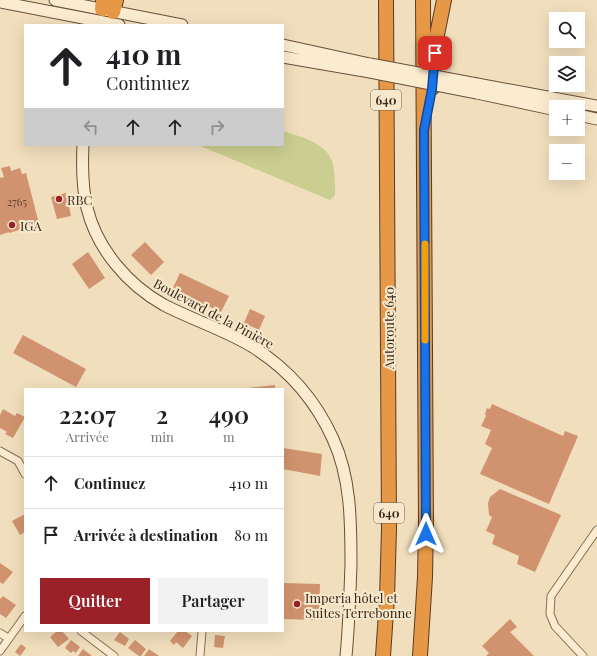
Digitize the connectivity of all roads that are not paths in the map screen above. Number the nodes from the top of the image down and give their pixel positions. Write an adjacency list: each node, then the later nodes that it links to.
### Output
1 (55, 0): 8 (street)
2 (381, 0): 11 (highway)
3 (386, 0): 11 (highway, Autoroute 640 / 640)
4 (423, 0): 20 (highway)
5 (444, 0): 20 (highway)
6 (0, 2): 7 (street)
7 (71, 16): 8 (street); 9 (street)
8 (108, 16): 10 (street)
9 (78, 24)
10 (174, 24)
11 (386, 29): 34 (highway, Autoroute 640 / 640)
12 (284, 45): 14 (street)
13 (284, 57): 14 (street)
14 (370, 68): 15 (street, bridge)
15 (477, 89): 16 (street); 17 (street)
16 (597, 106)
17 (549, 108)
18 (585, 116): 19 (street)
19 (597, 119)
20 (424, 130): 35 (highway)
21 (84, 146): 33 (street, Boulevard de la Pinière)
22 (0, 451): 23 (street)
23 (24, 472)
24 (597, 530): 36 (street)
25 (24, 617): 29 (street)
26 (82, 632): 31 (street)
27 (202, 632): 32 (street)
28 (0, 633): 29 (street)
29 (8, 638): 30 (street)
30 (0, 651)
31 (114, 656)
32 (200, 656)
33 (346, 656)
34 (383, 656)
35 (420, 656)
36 (583, 656)

